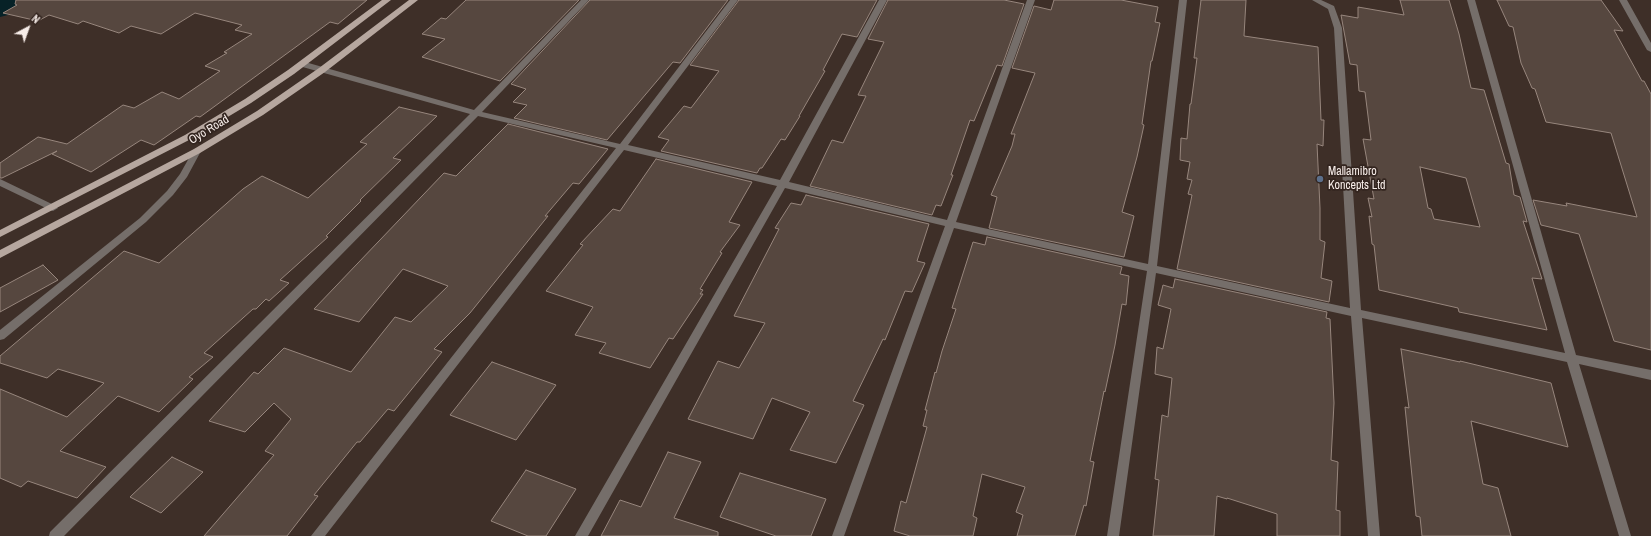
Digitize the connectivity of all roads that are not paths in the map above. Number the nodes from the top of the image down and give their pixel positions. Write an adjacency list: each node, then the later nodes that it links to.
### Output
1 (387, 0): 12 (main road, Oyo Road)
2 (414, 0): 13 (main road, Oyo Road)
3 (585, 0): 14 (street)
4 (734, 0): 15 (street)
5 (883, 0): 18 (street)
6 (1031, 0): 20 (street)
7 (1183, 0): 23 (street)
8 (1316, 0): 24 (street)
9 (1471, 0): 26 (street)
10 (1623, 0): 11 (street)
11 (1651, 50)
12 (302, 64): 13 (street); 19 (main road, Oyo Road)
13 (322, 70): 14 (street); 16 (main road, Oyo Road)
14 (476, 113): 15 (street); 28 (street)
15 (622, 147): 18 (street); 29 (street)
16 (197, 152): 22 (main road, Oyo Road); 25 (street)
17 (0, 182): 19 (street)
18 (783, 184): 20 (street); 30 (street)
19 (53, 208): 21 (main road, Oyo Road)
20 (949, 224): 23 (street); 31 (street)
21 (0, 234)
22 (0, 254)
23 (1152, 269): 24 (street); 32 (street)
24 (1356, 314): 26 (street); 33 (street)
25 (0, 336)
26 (1572, 359): 27 (street); 34 (street)
27 (1651, 375)
28 (55, 536)
29 (317, 536)
30 (582, 536)
31 (838, 536)
32 (1113, 536)
33 (1374, 536)
34 (1625, 536)

